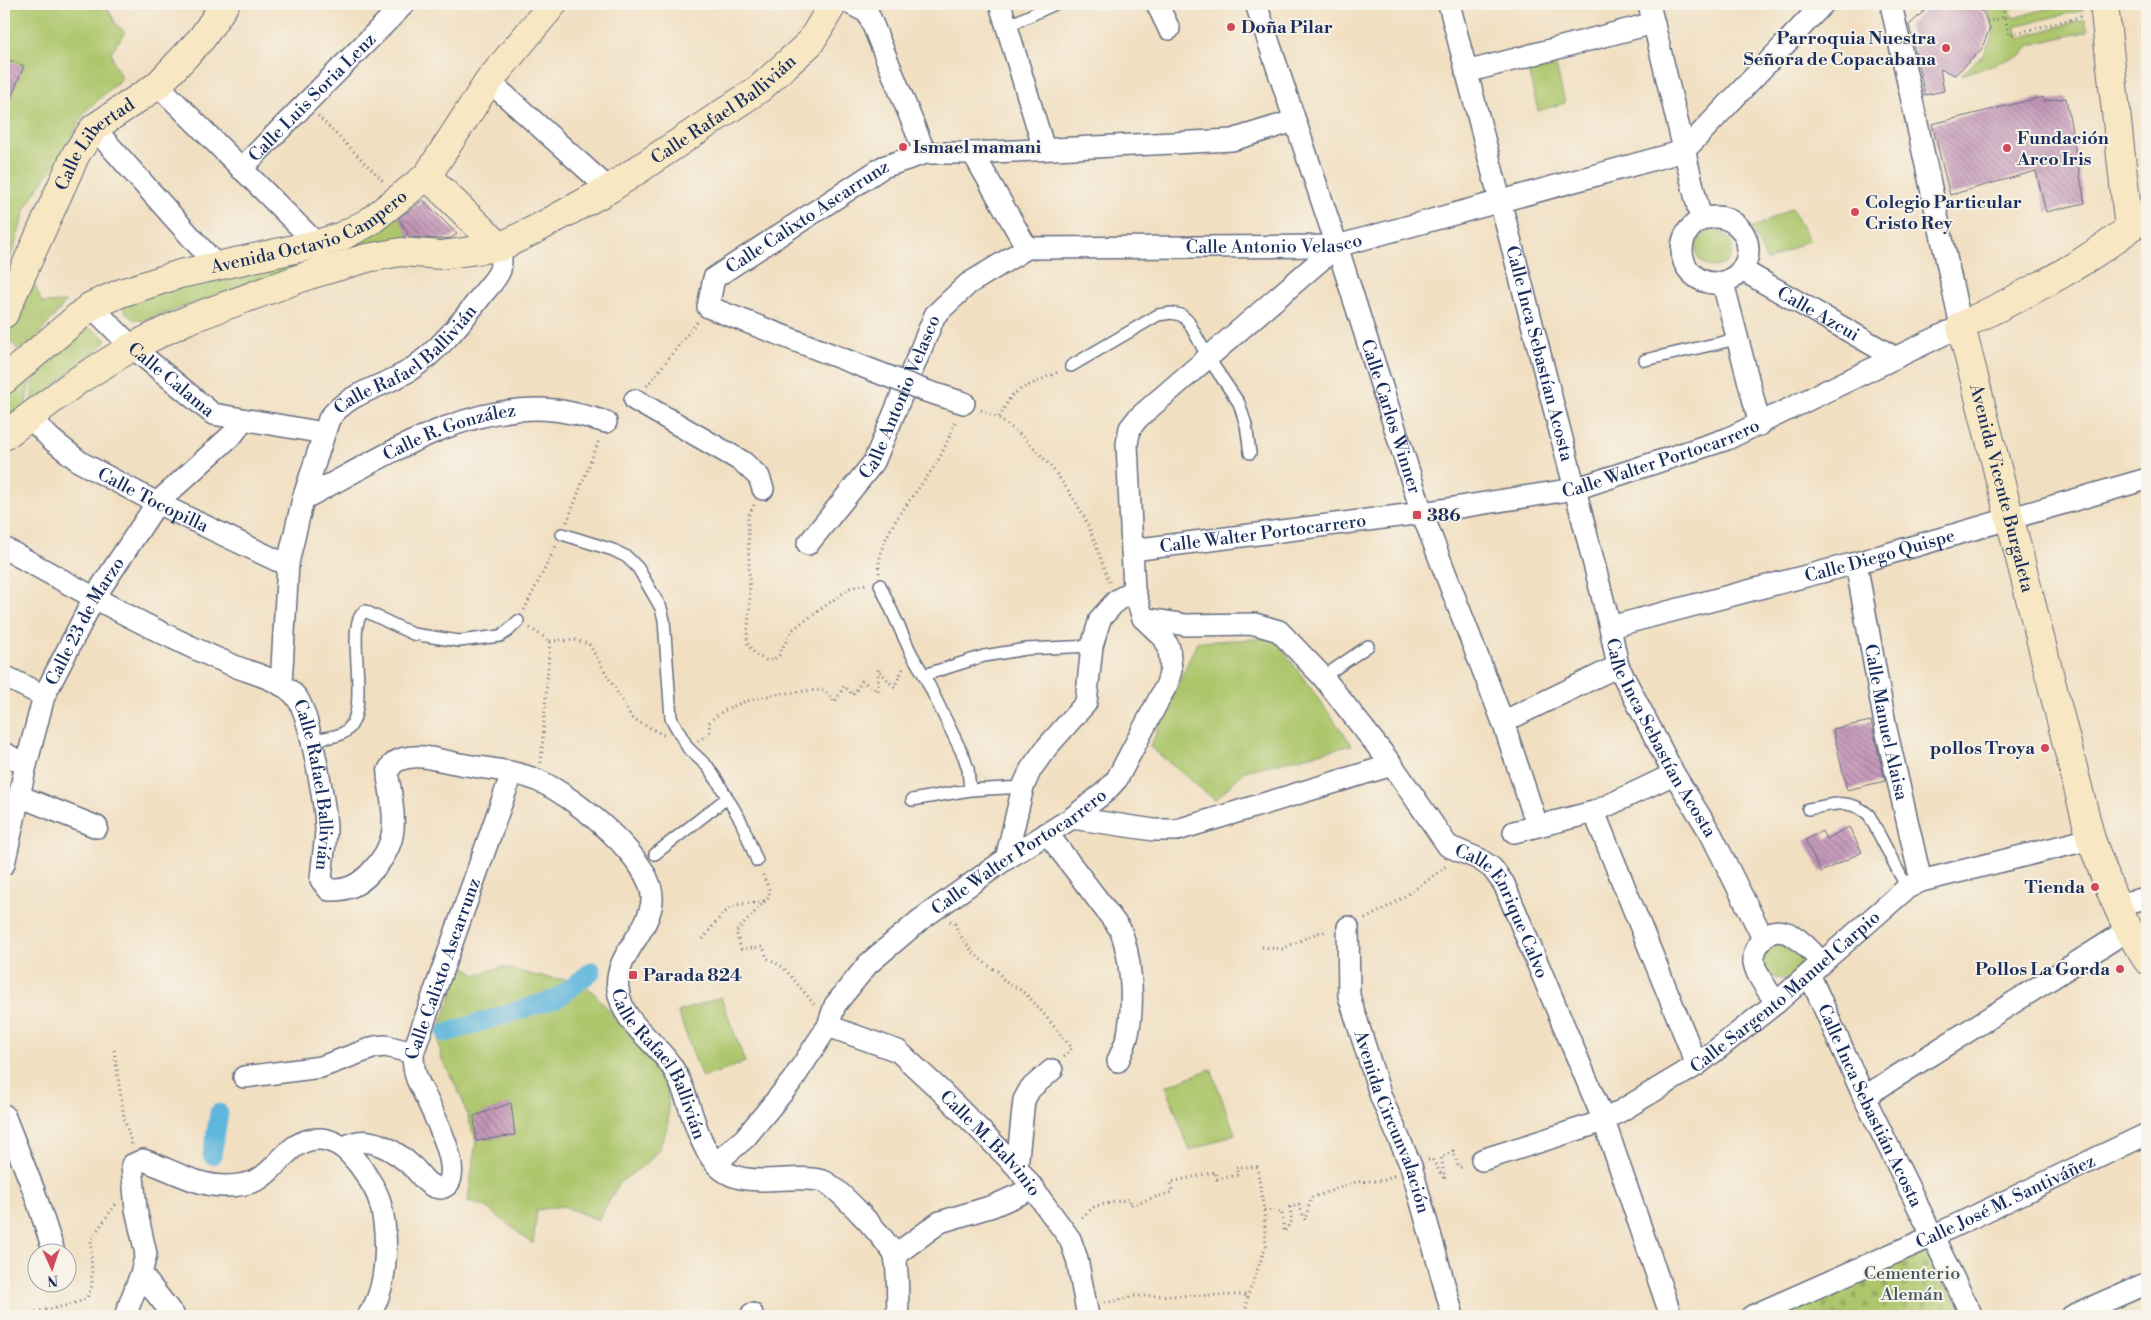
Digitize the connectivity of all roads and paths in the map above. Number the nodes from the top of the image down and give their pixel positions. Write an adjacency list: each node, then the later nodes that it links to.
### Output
1 (225, 4): 24 (street, Calle Libertad)
2 (404, 4): 25 (street, Calle Luis Soria Lenz)
3 (553, 4): 23 (street, Avenida Octavio Campero)
4 (833, 4): 34 (street, Calle Rafael Ballivián)
5 (851, 4): 30 (street)
6 (1000, 4): 19 (street)
7 (1055, 4): 19 (lane)
8 (1157, 4): 20 (street)
9 (1256, 4): 26 (street, Calle Carlos Winner)
10 (1449, 4): 22 (street, Calle Inca Sebastían Acosta)
11 (1823, 4): 29 (street)
12 (1874, 4): 21 (street)
13 (1891, 4): 21 (street, Avenida Vicente Burgaleta)
14 (2010, 4): 17 (path)
15 (2105, 7): 17 (path); 38 (street)
16 (1652, 13): 22 (street); 29 (street)
17 (2005, 17): 18 (path)
18 (1987, 22)
19 (1007, 26): 28 (street)
20 (1169, 29)
21 (1897, 35): 49 (street, Avenida Vicente Burgaleta)
22 (1466, 72): 36 (street, Calle Inca Sebastían Acosta)
23 (489, 81): 33 (street, Avenida Octavio Campero); 34 (street)
24 (158, 84): 27 (street, Calle Libertad); 32 (street)
25 (306, 104): 32 (street, Calle Luis Soria Lenz); 35 (path)
26 (1294, 121): 28 (street, Calle Calixto Ascarrunz); 40 (street, Calle Carlos Winner)
27 (94, 128): 43 (street); 48 (street, Calle Libertad)
28 (1044, 149): 31 (street, Calle Calixto Ascarrunz)
29 (1684, 151): 36 (street, Calle Antonio Velasco); 37 (street)
30 (925, 153): 31 (street, Calle Calixto Ascarrunz); 47 (street, Calle Calixto Ascarrunz)
31 (972, 153): 42 (street)
32 (240, 169): 39 (street)
33 (427, 176): 35 (street, Avenida Octavio Campero); 41 (street)
34 (609, 189): 41 (street, Calle Rafael Ballivián)
35 (401, 198): 39 (street, Avenida Octavio Campero)
36 (1500, 200): 40 (street, Calle Antonio Velasco); 69 (street, Calle Inca Sebastían Acosta)
37 (1702, 220): 44 (street); 45 (street)
38 (2138, 222): 49 (street, Calle Walter Portocarrero)
39 (317, 244): 43 (street, Avenida Octavio Campero)
40 (1337, 246): 42 (street, Calle Antonio Velasco); 53 (street); 72 (street, Calle Carlos Winner)
41 (500, 247): 51 (street); 64 (street, Calle Rafael Ballivián)
42 (1027, 248): 75 (street, Calle Antonio Velasco)
43 (216, 265): 46 (street, Avenida Octavio Campero)
44 (1742, 270): 45 (street); 52 (street, Calle Azcui)
45 (1723, 283): 50 (street)
46 (91, 306): 51 (street, Calle Calama); 56 (street, Avenida Octavio Campero)
47 (708, 307): 57 (path); 58 (street, bridge)
48 (4, 314)
49 (1961, 326): 52 (street, Calle Walter Portocarrero); 73 (street, Avenida Vicente Burgaleta)
50 (1737, 339): 54 (lane); 63 (street)
51 (132, 347): 60 (street); 61 (street, Calle Calama)
52 (1894, 357): 63 (street, Calle Walter Portocarrero)
53 (1209, 359): 55 (lane); 66 (lane); 77 (street)
54 (1645, 360)
55 (1071, 366): 59 (path)
56 (4, 380)
57 (635, 400): 68 (street)
58 (964, 403): 59 (path); 80 (path)
59 (999, 417): 81 (path)
60 (30, 418): 65 (street); 71 (street, Calle Tocopilla)
61 (242, 421): 64 (street, Calle Calama); 71 (street, Calle 23 de Marzo)
62 (606, 422): 70 (street, Calle R. González)
63 (1760, 425): 69 (street, Calle Walter Portocarrero)
64 (324, 434): 70 (street, Calle Rafael Ballivián)
65 (4, 436)
66 (1250, 453)
67 (2147, 479): 73 (street, Calle Diego Quispe)
68 (763, 489): 80 (path)
69 (1575, 489): 72 (street, Calle Walter Portocarrero); 85 (street, Calle Inca Sebastían Acosta)
70 (303, 499): 78 (street, Calle Rafael Ballivián)
71 (157, 503): 78 (street, Calle Tocopilla); 82 (street, Calle 23 de Marzo)
72 (1422, 513): 77 (street, Calle Walter Portocarrero); 96 (street, Calle Carlos Winner)
73 (2011, 517): 79 (street, Calle Diego Quispe); 117 (street, Avenida Vicente Burgaleta)
74 (562, 534): 98 (lane)
75 (808, 544)
76 (4, 548): 82 (street)
77 (1132, 550): 81 (street, Calle Walter Portocarrero)
78 (288, 563): 94 (street, Calle Rafael Ballivián)
79 (1856, 563): 85 (street, Calle Diego Quispe); 123 (street, Calle Manuel Alaisa)
80 (880, 585): 89 (lane)
81 (1125, 596): 83 (street, Calle Walter Portocarrero); 87 (street)
82 (94, 598): 94 (street); 95 (street, Calle 23 de Marzo)
83 (1143, 618): 93 (street, Calle Enrique Calvo); 112 (street, Calle Walter Portocarrero)
84 (518, 621): 86 (path); 97 (lane)
85 (1610, 628): 90 (street, Calle Inca Sebastían Acosta)
86 (550, 641): 98 (path); 104 (path)
87 (1092, 646): 91 (lane); 105 (street)
88 (1368, 646): 93 (lane)
89 (911, 653): 91 (lane); 98 (path)
90 (1618, 666): 96 (street); 103 (street, Calle Inca Sebastían Acosta)
91 (924, 675): 106 (lane)
92 (4, 676): 95 (street)
93 (1323, 677): 101 (street, Calle Enrique Calvo)
94 (281, 685): 97 (street, Calle Rafael Ballivián)
95 (44, 696): 100 (street, Calle 23 de Marzo)
96 (1504, 722): 113 (street, Calle Carlos Winner)
97 (311, 740): 102 (street, Calle Rafael Ballivián)
98 (688, 748): 108 (lane)
99 (4, 753): 100 (street)
100 (26, 765): 107 (street, Calle 23 de Marzo)
101 (1392, 765): 112 (street); 118 (street, Calle Enrique Calvo)
102 (512, 773): 104 (street, Calle Rafael Ballivián); 138 (street, Calle Calixto Ascarrunz)
103 (1674, 774): 111 (street); 130 (street, Calle Inca Sebastían Acosta)
104 (540, 781): 150 (street, Calle Rafael Ballivián)
105 (1023, 786): 106 (lane); 120 (street)
106 (970, 790): 109 (lane)
107 (19, 796): 114 (street); 122 (street, Calle 23 de Marzo)
108 (727, 798): 119 (lane); 121 (lane)
109 (912, 800)
110 (1808, 809): 123 (lane)
111 (1594, 812): 113 (street); 140 (street)
112 (1072, 818): 116 (street, Calle Walter Portocarrero)
113 (1537, 825): 115 (street)
114 (97, 827)
115 (1514, 832)
116 (1048, 833): 120 (street, Calle Walter Portocarrero); 139 (street)
117 (2091, 839): 123 (street, Calle Sargento Manuel Carpio); 126 (street, Avenida Vicente Burgaleta)
118 (1461, 853): 128 (path); 145 (street, Calle Enrique Calvo)
119 (655, 854)
120 (1006, 859): 127 (street, Calle Walter Portocarrero)
121 (757, 861): 125 (path)
122 (4, 864)
123 (1914, 885): 134 (street, Calle Sargento Manuel Carpio)
124 (2147, 898): 126 (street)
125 (764, 901): 131 (path); 136 (path)
126 (2115, 905): 129 (street, Avenida Vicente Burgaleta)
127 (937, 908): 136 (street, Calle Walter Portocarrero); 141 (path)
128 (1348, 927): 132 (path); 151 (street, Avenida Circunvalación)
129 (2128, 930): 133 (street, Avenida Vicente Burgaleta); 143 (street)
130 (1763, 938): 134 (street); 135 (street)
131 (703, 940)
132 (1262, 947)
133 (2147, 960)
134 (1815, 968): 135 (street, Calle Sargento Manuel Carpio); 143 (street, Calle Inca Sebastián Acosta)
135 (1776, 1003): 140 (street, Calle Sargento Manuel Carpio)
136 (828, 1026): 150 (street, Calle Walter Portocarrero); 152 (street, Calle M. Balvinio)
137 (114, 1050): 149 (path)
138 (413, 1052): 142 (street); 147 (street, Calle Calixto Ascarrunz)
139 (1118, 1062)
140 (1696, 1065): 145 (street, Calle Sargento Manuel Carpio)
141 (1052, 1070): 152 (street)
142 (244, 1077)
143 (1864, 1097): 157 (street, Calle Inca Sebastián Acosta)
144 (4, 1115): 158 (street)
145 (1604, 1121): 148 (street, Calle Sargento Manuel Carpio); 171 (street, Calle Enrique Calvo)
146 (2147, 1134): 157 (street, Calle José M. Santiváñez)
147 (344, 1148): 149 (street); 167 (street)
148 (1482, 1160): 151 (path)
149 (136, 1162): 154 (street)
150 (716, 1163): 159 (street, Calle Rafael Ballivián)
151 (1411, 1166): 155 (path); 170 (street, Avenida Circunvalación)
152 (1017, 1167): 153 (street, Calle M. Balvinio)
153 (1034, 1188): 159 (street); 163 (street, Calle M. Balvinio)
154 (134, 1189): 160 (street); 164 (path)
155 (1264, 1210): 156 (path); 162 (path)
156 (1082, 1218)
157 (1933, 1236): 172 (street, Calle José M. Santiváñez); 173 (street, Calle Inca Sebastián Acosta)
158 (51, 1242)
159 (895, 1255): 168 (street)
160 (141, 1274): 165 (street); 166 (street)
161 (2147, 1282): 174 (street)
162 (1248, 1295): 163 (path); 169 (path)
163 (1086, 1312)
164 (21, 1316)
165 (125, 1316)
166 (174, 1316)
167 (368, 1316)
168 (898, 1316)
169 (1245, 1316)
170 (1452, 1316)
171 (1672, 1316)
172 (1752, 1316)
173 (1972, 1316)
174 (2072, 1316)

